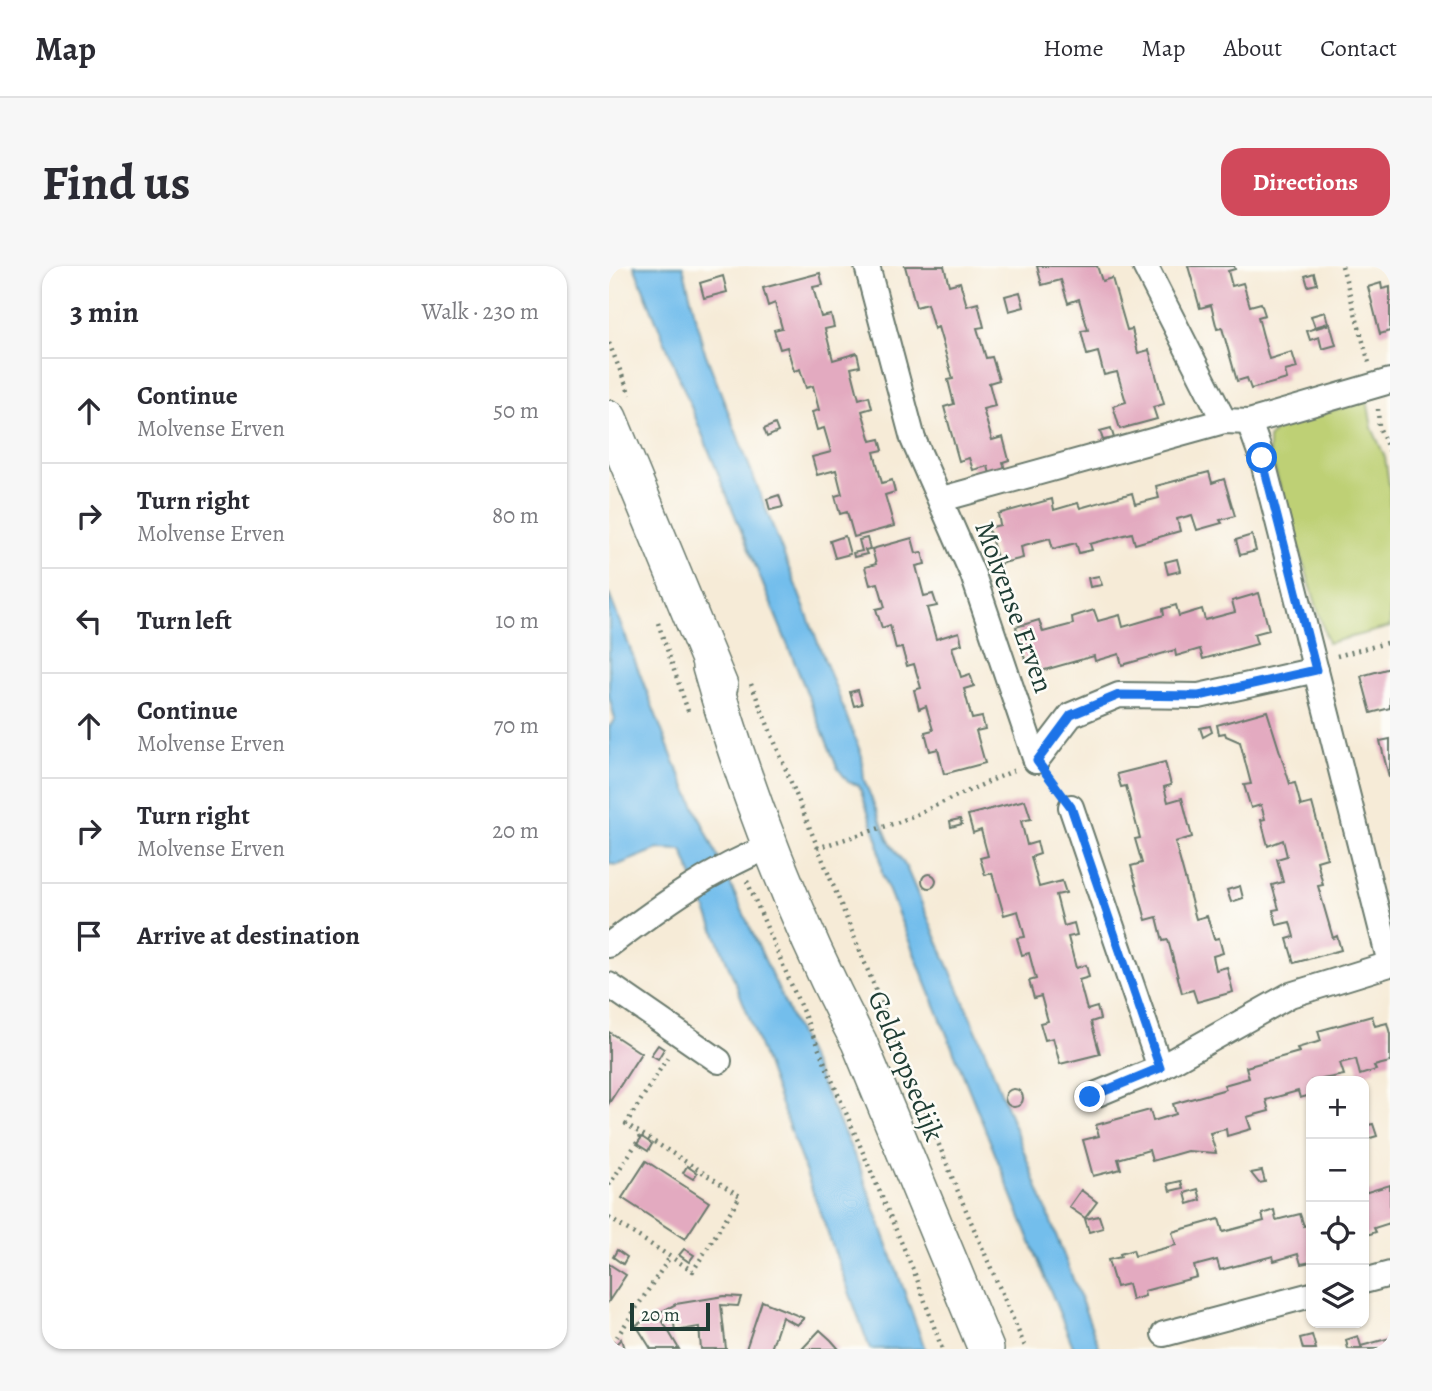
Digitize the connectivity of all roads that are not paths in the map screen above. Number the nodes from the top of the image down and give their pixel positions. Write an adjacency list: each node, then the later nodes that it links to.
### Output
1 (867, 266): 7 (street, Molvense Erven)
2 (1145, 266): 5 (street)
3 (1383, 383): 6 (street, Molvense Erven)
4 (609, 418): 8 (street, Geldropsedijk)
5 (1224, 421): 6 (street, Molvense Erven); 7 (street, Molvense Erven)
6 (1249, 422): 9 (street)
7 (942, 499): 9 (street, Molvense Erven)
8 (710, 667): 11 (street, Geldropsedijk); 15 (street, Geldropsedijk)
9 (1316, 670): 13 (street)
10 (1071, 807): 17 (street)
11 (772, 846): 12 (street); 15 (street, Geldropsedijk)
12 (609, 945)
13 (1390, 964): 17 (street)
14 (609, 985): 16 (street)
15 (859, 1042): 23 (street, Geldropsedijk)
16 (719, 1061)
17 (1160, 1068): 18 (street)
18 (1090, 1097)
19 (1390, 1274): 20 (street)
20 (1369, 1280)
21 (1306, 1296): 22 (street)
22 (1164, 1334)
23 (986, 1349)

